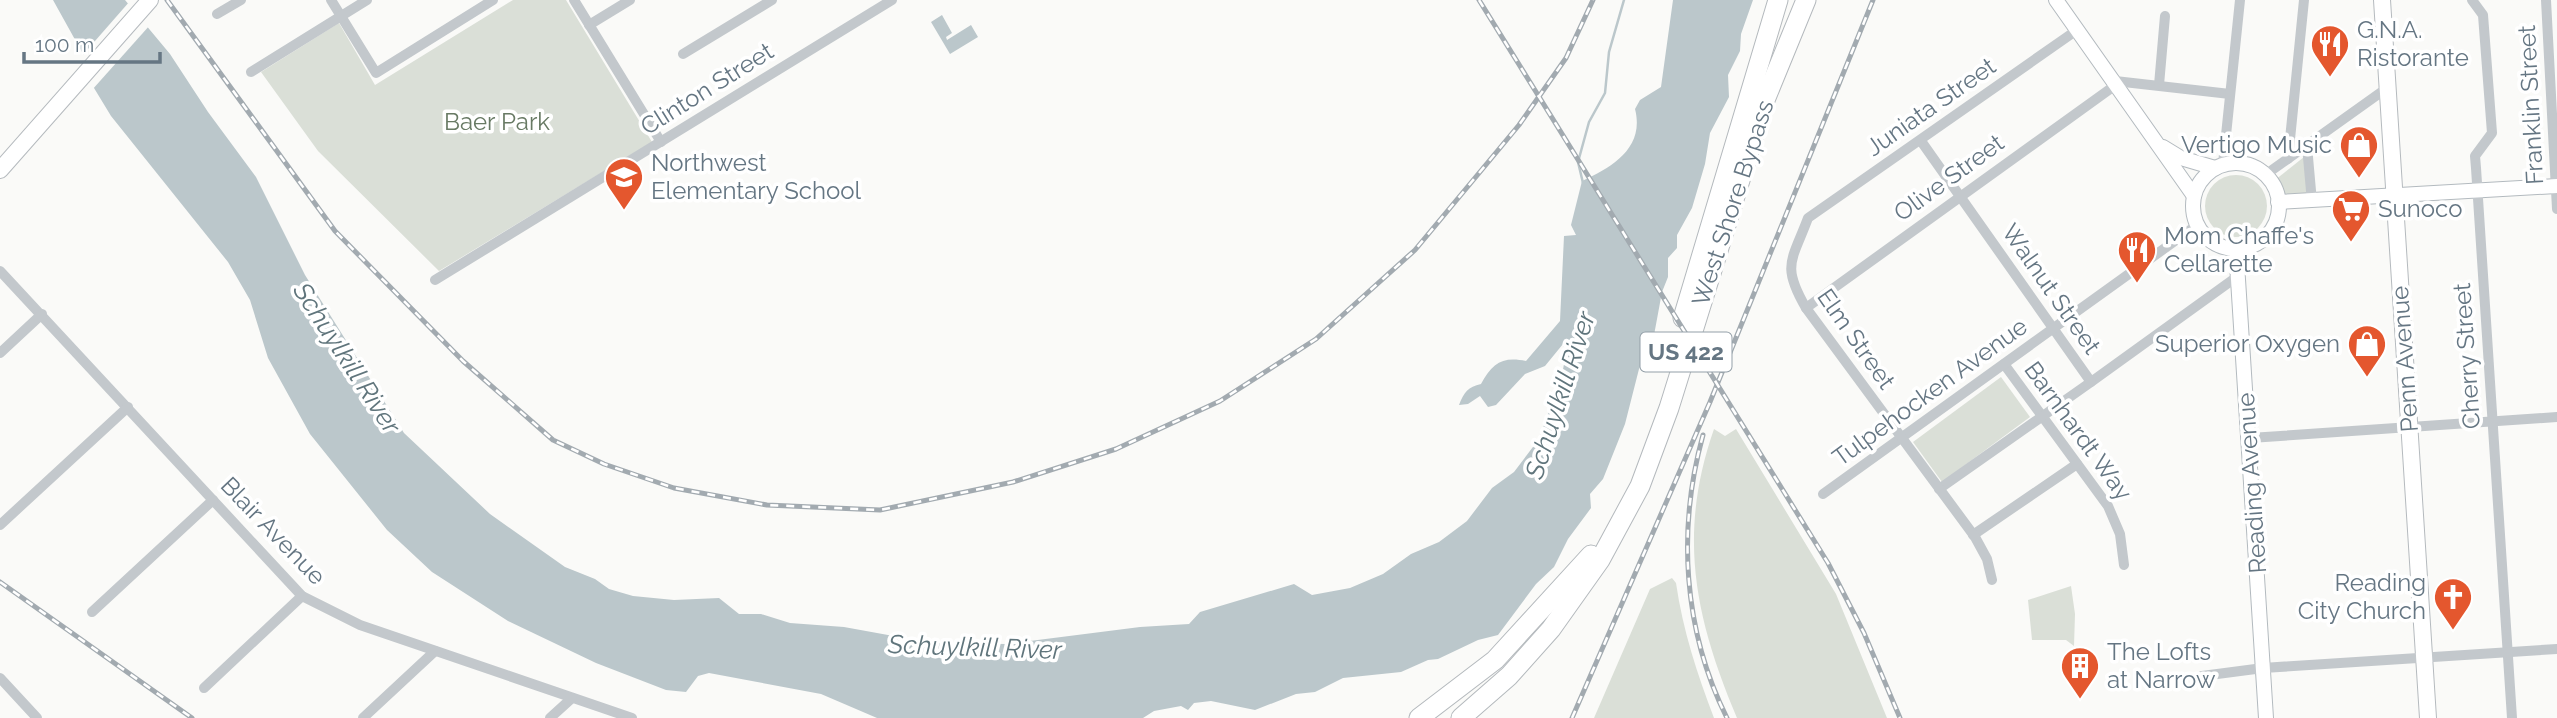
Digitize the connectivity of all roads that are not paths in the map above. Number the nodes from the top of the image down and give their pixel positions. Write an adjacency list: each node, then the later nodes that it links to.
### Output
1 (150, 0): 35 (main road)
2 (241, 0): 18 (street)
3 (331, 0): 19 (street)
4 (367, 0): 19 (street)
5 (493, 0): 19 (street)
6 (575, 0): 21 (street)
7 (630, 0): 21 (street)
8 (772, 0): 23 (street)
9 (892, 0): 31 (street, Clinton Street)
10 (1778, 0): 70 (highway, West Shore Bypass / US 422)
11 (1806, 0): 80 (highway, West Shore Bypass / US 422)
12 (2056, 0): 22 (street)
13 (2240, 0): 28 (street)
14 (2304, 0): 33 (street)
15 (2382, 0): 27 (main road, Penn Avenue)
16 (2472, 0): 38 (street, Cherry Street)
17 (2546, 0): 37 (street, Franklin Street)
18 (217, 14)
19 (341, 16): 24 (street)
20 (2165, 16): 26 (street)
21 (590, 25): 31 (street)
22 (2077, 30): 25 (street); 29 (street, Juniata Street)
23 (683, 54)
24 (251, 72)
25 (2116, 83): 26 (street); 30 (street); 40 (street, Olive Street)
26 (2159, 85): 28 (street)
27 (2387, 88): 32 (street); 41 (main road, Penn Avenue)
28 (2230, 94): 34 (street)
29 (1921, 141): 40 (street, Walnut Street); 45 (street, Juniata Street)
30 (2157, 141): 34 (street); 39 (street)
31 (661, 142): 50 (street, Clinton Street)
32 (2307, 146): 33 (street); 43 (street)
33 (2288, 159): 36 (street)
34 (2219, 166): 36 (street); 39 (street)
35 (2, 168)
36 (2265, 175): 42 (street)
37 (2556, 186): 38 (street); 44 (street, Franklin Street)
38 (2477, 191): 41 (street); 60 (street, Cherry Street)
39 (2194, 195): 46 (street)
40 (1960, 196): 51 (street, Olive Street); 53 (street, Walnut Street)
41 (2395, 196): 43 (street); 61 (main road, Penn Avenue)
42 (2278, 202): 43 (street); 47 (street)
43 (2312, 202)
44 (2557, 209)
45 (1808, 218): 51 (street, Elm Street)
46 (2197, 225): 47 (street); 53 (street, Tulpehocken Avenue)
47 (2236, 248): 49 (street, Reading Avenue)
48 (0, 271): 52 (street, Blair Avenue)
49 (2238, 276): 56 (street, Walnut Street); 63 (street, Reading Avenue)
50 (435, 279)
51 (1806, 307): 62 (street, Elm Street)
52 (42, 314): 54 (street); 57 (street, Blair Avenue)
53 (2054, 328): 55 (street, Tulpehocken Avenue); 56 (street, Walnut Street)
54 (0, 353)
55 (2004, 364): 58 (street, Barnhardt Way); 62 (street, Tulpehocken Avenue)
56 (2091, 382): 58 (street)
57 (128, 407): 67 (street, Blair Avenue); 68 (street)
58 (2043, 416): 64 (street, Barnhardt Way); 65 (street)
59 (2557, 417): 60 (street)
60 (2491, 422): 61 (street); 77 (street, Cherry Street)
61 (2410, 427): 63 (street); 78 (main road, Penn Avenue)
62 (1901, 438): 65 (street, Elm Street); 66 (street, Tulpehocken Avenue)
63 (2249, 438): 79 (street, Reading Avenue)
64 (2077, 464): 69 (street); 71 (street, Barnhardt Way)
65 (1939, 489): 69 (street, Elm Street)
66 (1823, 494)
67 (214, 500): 73 (street, Blair Avenue); 74 (street)
68 (0, 525)
69 (1973, 535): 72 (street, Elm Street)
70 (1592, 554): 91 (highway); 92 (highway, West Shore Bypass / US 422)
71 (2124, 565)
72 (1992, 580)
73 (302, 596): 76 (street, Blair Avenue); 84 (street)
74 (92, 612)
75 (2557, 649): 77 (street)
76 (435, 651): 86 (street, Blair Avenue); 88 (street)
77 (2507, 652): 78 (street); 97 (street, Cherry Street)
78 (2424, 657): 79 (street); 96 (main road, Penn Avenue)
79 (2263, 668): 81 (street); 95 (street, Reading Avenue)
80 (1509, 676): 93 (highway, West Shore Bypass / US 422); 94 (highway)
81 (2202, 676)
82 (0, 678): 83 (street)
83 (9, 688): 85 (street); 87 (street)
84 (204, 688)
85 (0, 697)
86 (572, 698): 89 (street); 90 (street, Blair Avenue)
87 (37, 718)
88 (363, 718)
89 (550, 718)
90 (632, 718)
91 (1419, 718)
92 (1443, 718)
93 (1461, 718)
94 (1471, 718)
95 (2266, 718)
96 (2428, 718)
97 (2512, 718)

